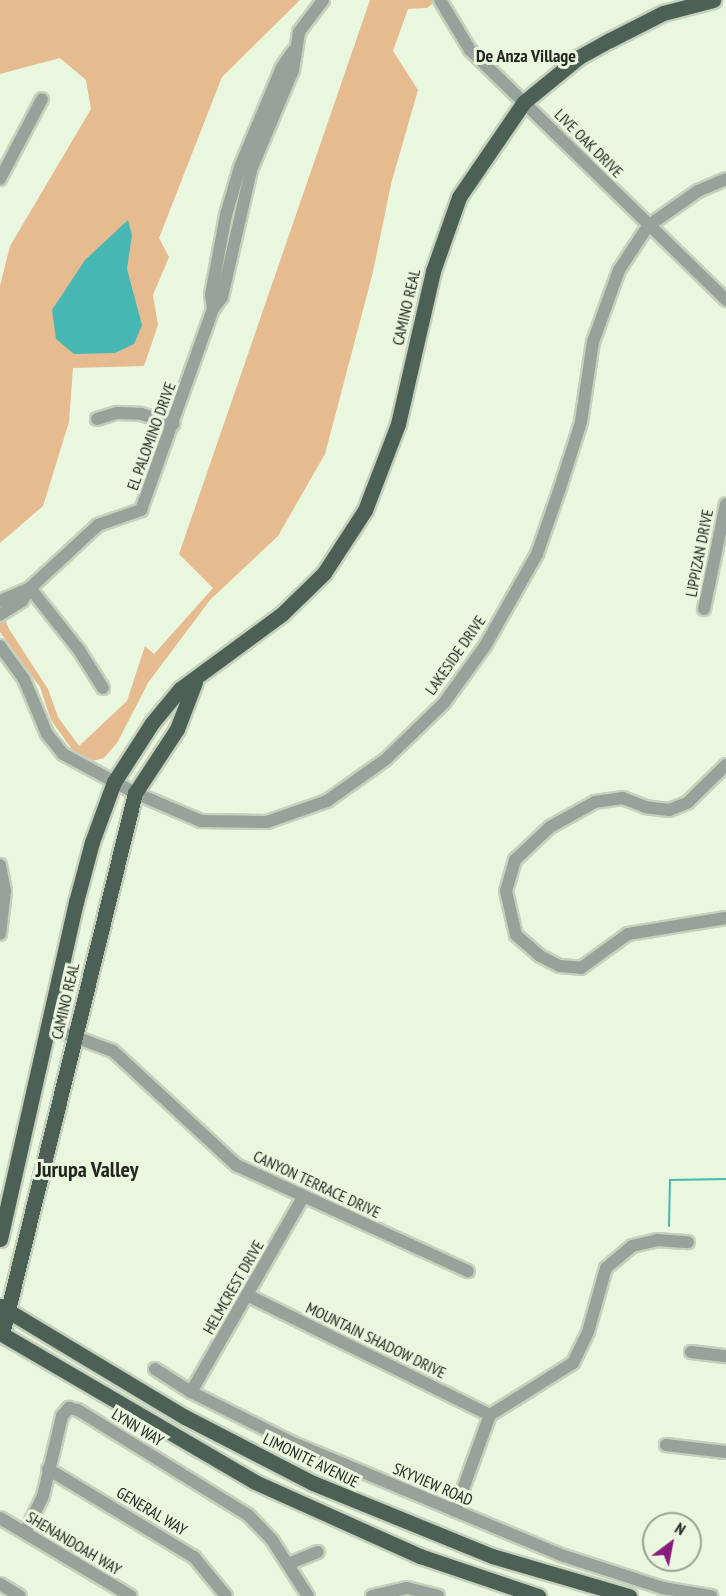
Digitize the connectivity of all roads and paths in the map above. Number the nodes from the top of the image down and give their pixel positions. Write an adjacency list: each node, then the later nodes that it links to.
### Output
1 (323, 0): 11 (street, EL PALOMINO DRIVE)
2 (440, 0): 5 (street, LIVE OAK DRIVE)
3 (713, 0): 5 (main road, CAMINO REAL)
4 (42, 99): 6 (street)
5 (524, 102): 8 (street, LIVE OAK DRIVE); 18 (main road, CAMINO REAL)
6 (0, 179)
7 (726, 179): 8 (street, LAKESIDE DRIVE)
8 (648, 225): 9 (street, LIVE OAK DRIVE); 22 (street, LAKESIDE DRIVE)
9 (726, 300)
10 (97, 419): 11 (street)
11 (174, 424): 13 (street, EL PALOMINO DRIVE)
12 (726, 504): 15 (street, LIPPIZAN DRIVE)
13 (30, 588): 14 (street, EL PALOMINO DRIVE); 19 (street)
14 (7, 601): 16 (street, EL PALOMINO DRIVE)
15 (704, 609)
16 (0, 615)
17 (0, 646): 21 (street, LAKESIDE DRIVE)
18 (195, 681): 21 (main road, CAMINO REAL); 22 (main road, CAMINO REAL)
19 (103, 688)
20 (726, 765): 24 (street)
21 (114, 783): 22 (street, LAKESIDE DRIVE); 26 (main road, CAMINO REAL)
22 (135, 794): 27 (main road, CAMINO REAL)
23 (0, 865): 25 (street)
24 (726, 918)
25 (0, 934)
26 (48, 1027): 27 (street, CANYON TERRACE DRIVE); 29 (main road, CAMINO REAL)
27 (73, 1036): 28 (street, CANYON TERRACE DRIVE); 33 (main road, CAMINO REAL)
28 (303, 1197): 31 (street, CANYON TERRACE DRIVE); 32 (street, HELMCREST DRIVE)
29 (0, 1239)
30 (688, 1242): 39 (street)
31 (468, 1271)
32 (247, 1295): 38 (street, HELMCREST DRIVE); 39 (street, MOUNTAIN SHADOW DRIVE)
33 (4, 1308): 34 (main road, CAMINO REAL); 56 (main road, LIMONITE AVENUE)
34 (1, 1336): 55 (main road)
35 (691, 1352): 36 (street)
36 (726, 1356)
37 (155, 1369): 38 (street, SKYVIEW ROAD)
38 (191, 1392): 43 (street, SKYVIEW ROAD)
39 (490, 1415): 43 (street)
40 (666, 1445): 41 (street)
41 (726, 1452)
42 (48, 1469): 45 (street, LYNN WAY); 47 (street, LYNN WAY); 51 (street, GENERAL WAY)
43 (455, 1511): 57 (street, SKYVIEW ROAD)
44 (0, 1518): 45 (street, SHENANDOAH WAY)
45 (25, 1533): 50 (street, SHENANDOAH WAY)
46 (318, 1552): 47 (street)
47 (288, 1564): 52 (street, LYNN WAY)
48 (0, 1584): 49 (street)
49 (20, 1596)
50 (130, 1596)
51 (226, 1596)
52 (308, 1596)
53 (372, 1596): 54 (street)
54 (438, 1596)
55 (538, 1596)
56 (629, 1596)
57 (711, 1596)

